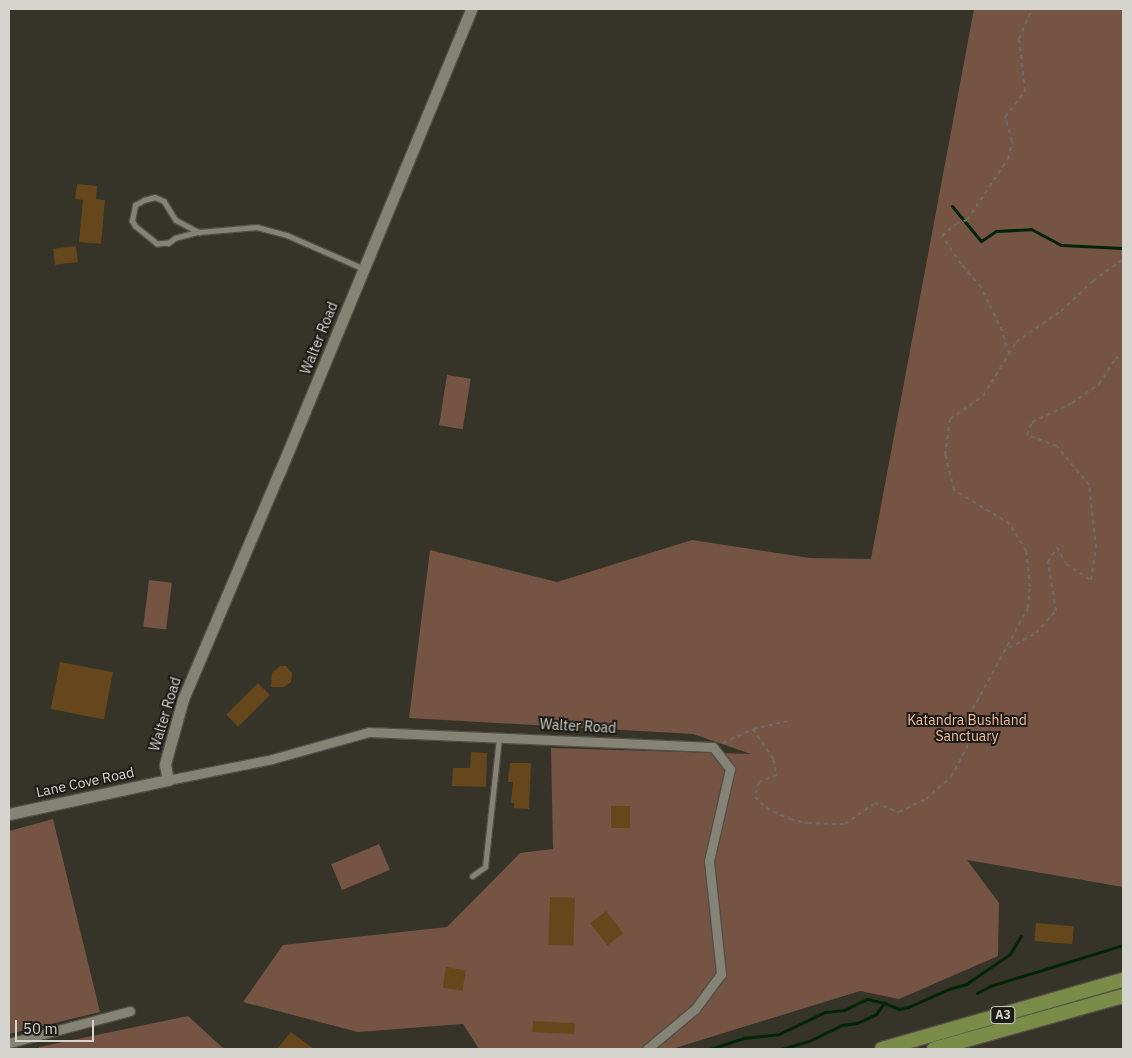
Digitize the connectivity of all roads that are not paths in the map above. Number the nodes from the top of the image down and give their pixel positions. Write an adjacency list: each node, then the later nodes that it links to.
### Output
1 (471, 9): 3 (street, Walter Road)
2 (199, 232): 2 (lane); 3 (lane)
3 (363, 268): 5 (street, Walter Road)
4 (498, 738): 5 (street, Walter Road); 7 (lane); 12 (street, Walter Road)
5 (168, 780): 6 (street, Lane Cove Road)
6 (9, 814)
7 (472, 876)
8 (1123, 980): 13 (highway, A3)
9 (1123, 996): 14 (highway, A3)
10 (130, 1011): 11 (street)
11 (9, 1043)
12 (647, 1049)
13 (882, 1049)
14 (934, 1049)

